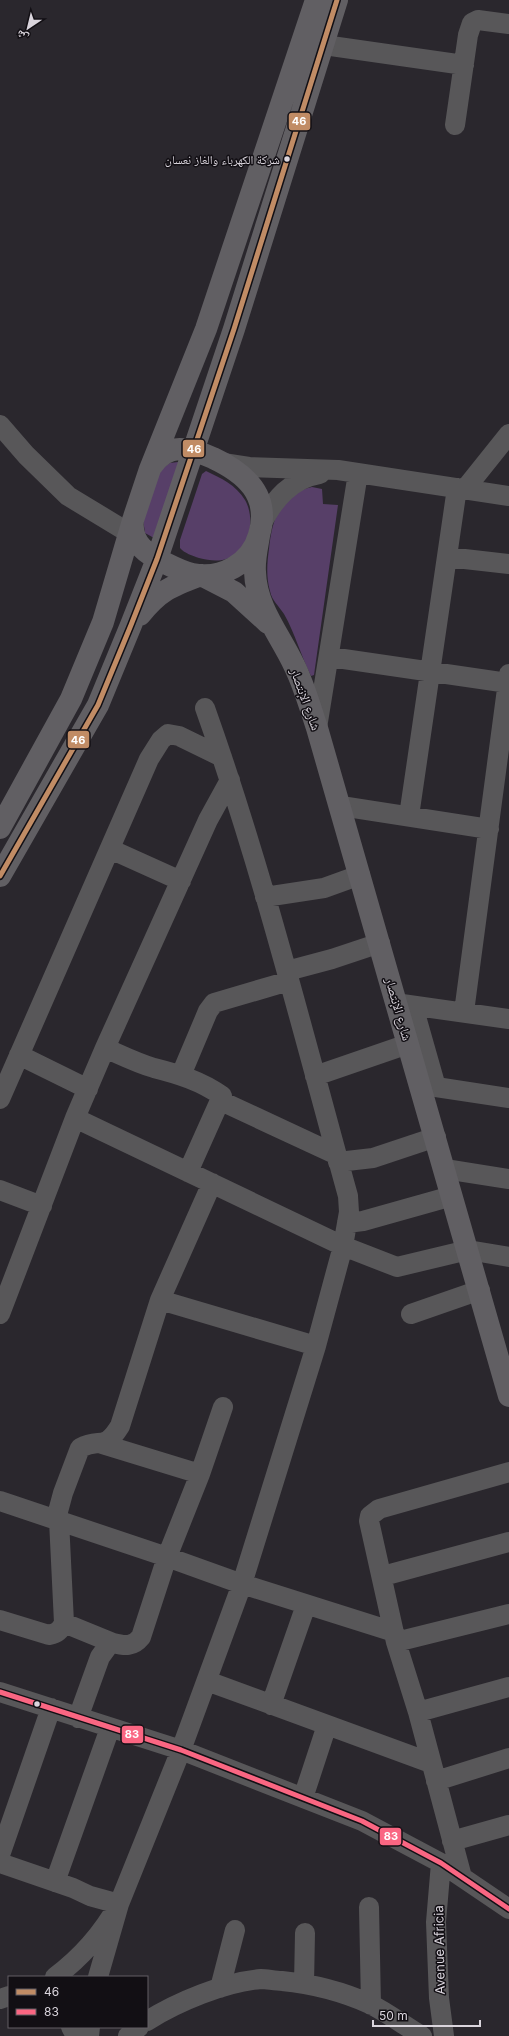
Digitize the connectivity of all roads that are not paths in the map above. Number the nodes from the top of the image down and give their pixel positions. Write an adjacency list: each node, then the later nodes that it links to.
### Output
1 (316, 0): 11 (main road)
2 (338, 0): 4 (main road)
3 (509, 24): 5 (street)
4 (324, 44): 5 (street); 9 (main road)
5 (464, 65): 6 (street)
6 (455, 125)
7 (0, 425): 16 (street)
8 (509, 434): 14 (street)
9 (192, 450): 10 (main road, شارع الإنتصار); 11 (main road); 19 (main road)
10 (223, 463): 12 (street); 17 (main road, شارع الإنتصار)
11 (150, 469): 16 (main road)
12 (338, 470): 13 (street); 17 (street)
13 (358, 473): 14 (street); 24 (street)
14 (461, 489): 15 (street); 18 (street)
15 (509, 496)
16 (131, 525): 19 (main road); 34 (main road)
17 (260, 530): 21 (main road); 23 (main road, شارع الإنتصار)
18 (447, 558): 20 (street); 25 (street)
19 (157, 560): 21 (main road); 22 (main road)
20 (509, 564)
21 (201, 575): 22 (main road); 23 (main road)
22 (131, 625): 38 (main road)
23 (274, 628): 28 (main road, شارع الإنتصار)
24 (330, 657): 25 (street); 28 (street)
25 (430, 672): 26 (street); 33 (street)
26 (508, 679): 29 (street)
27 (205, 708): 30 (street)
28 (317, 728): 32 (main road, شارع الإنتصار)
29 (505, 744): 35 (street)
30 (222, 757): 31 (street); 36 (street)
31 (230, 780): 39 (street); 40 (street)
32 (341, 806): 33 (street); 37 (main road, شارع الإنتصار)
33 (409, 816): 35 (street)
34 (0, 828)
35 (489, 829): 44 (street)
36 (110, 849): 39 (street); 48 (street)
37 (360, 875): 40 (street); 41 (main road, شارع الإنتصار)
38 (0, 876)
39 (181, 881): 47 (street)
40 (265, 897): 42 (street)
41 (380, 943): 42 (street); 43 (main road, شارع الإنتصار)
42 (288, 976): 49 (street); 50 (street)
43 (405, 1004): 44 (street); 46 (main road, شارع الإنتصار); 52 (street)
44 (464, 1012): 45 (street)
45 (509, 1019)
46 (408, 1044): 50 (street); 56 (main road, شارع الإنتصار)
47 (105, 1048): 49 (street); 51 (street)
48 (19, 1055): 51 (street); 53 (street)
49 (181, 1075): 54 (street)
50 (315, 1076): 57 (street)
51 (88, 1089): 55 (street)
52 (509, 1098)
53 (0, 1099)
54 (221, 1101): 57 (street); 59 (street)
55 (75, 1118): 59 (street); 64 (street)
56 (436, 1137): 57 (street); 58 (main road, شارع الإنتصار)
57 (338, 1159): 65 (street)
58 (444, 1169): 60 (street); 63 (main road, شارع الإنتصار)
59 (188, 1172): 61 (street)
60 (509, 1179)
61 (212, 1183): 66 (street); 70 (street)
62 (0, 1190): 64 (street)
63 (452, 1196): 65 (street); 67 (main road, شارع الإنتصار)
64 (42, 1206): 71 (street)
65 (347, 1223): 66 (street)
66 (343, 1246): 67 (street); 73 (street)
67 (468, 1250): 68 (street); 69 (main road, شارع الإنتصار)
68 (509, 1257)
69 (480, 1290): 72 (street); 74 (main road, شارع الإنتصار)
70 (160, 1300): 73 (street); 77 (street)
71 (0, 1314)
72 (411, 1314)
73 (316, 1346): 85 (street)
74 (502, 1350): 75 (main road, شارع الإنتصار)
75 (509, 1396)
76 (223, 1407): 79 (street)
77 (102, 1444): 79 (street); 81 (street)
78 (509, 1472): 84 (street)
79 (200, 1474): 83 (street)
80 (0, 1501): 81 (street)
81 (58, 1519): 83 (street); 89 (street)
82 (509, 1542): 84 (street)
83 (167, 1557): 85 (street); 91 (street)
84 (383, 1576): 90 (street)
85 (242, 1584): 86 (street); 92 (street)
86 (306, 1604): 90 (street); 95 (street)
87 (509, 1614): 90 (street)
88 (0, 1620): 89 (street)
89 (64, 1623): 91 (street)
90 (395, 1637): 97 (street)
91 (113, 1643): 98 (street)
92 (207, 1681): 95 (street); 101 (street)
93 (509, 1687): 97 (street)
94 (0, 1692): 96 (street)
95 (272, 1705): 99 (street)
96 (51, 1708): 98 (street); 107 (street)
97 (418, 1712): 103 (street)
98 (78, 1718): 100 (street)
99 (327, 1725): 103 (street); 104 (street)
100 (110, 1728): 101 (street); 111 (street)
101 (181, 1750): 104 (street); 112 (street)
102 (509, 1758): 103 (street)
103 (434, 1772): 106 (street)
104 (303, 1798): 109 (street)
105 (509, 1825): 106 (street)
106 (452, 1840): 110 (street)
107 (0, 1855)
108 (0, 1863): 111 (street)
109 (441, 1863): 110 (street); 126 (street, Avenue Africia)
110 (462, 1877): 114 (street)
111 (55, 1882): 112 (street)
112 (119, 1904): 117 (street); 118 (street)
113 (369, 1907): 121 (street)
114 (509, 1910)
115 (235, 1930): 120 (street)
116 (305, 1933): 119 (street)
117 (56, 1976)
118 (98, 1976)
119 (304, 1984): 120 (street); 121 (street)
120 (220, 1988): 122 (street)
121 (371, 2005): 125 (street)
122 (148, 2020)
123 (138, 2028): 124 (street)
124 (128, 2036)
125 (422, 2036)
126 (444, 2036)

